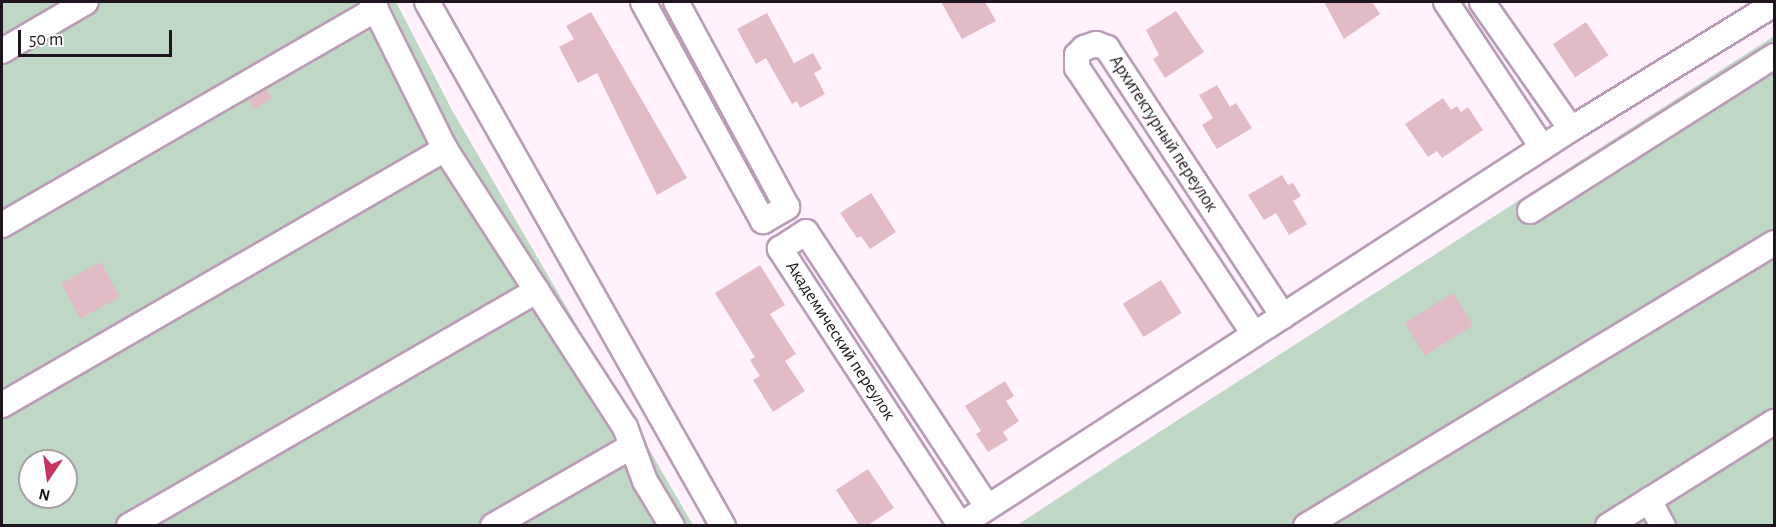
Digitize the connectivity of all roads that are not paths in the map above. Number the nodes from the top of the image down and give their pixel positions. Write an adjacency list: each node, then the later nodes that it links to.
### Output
1 (86, 2): 9 (street)
2 (427, 2): 28 (street)
3 (643, 2): 4 (street)
4 (676, 2)
5 (1446, 2): 12 (street)
6 (1482, 2): 11 (street)
7 (1774, 4): 11 (street)
8 (374, 5): 13 (street); 15 (street)
9 (2, 51)
10 (1774, 56): 14 (street)
11 (1570, 129): 12 (street)
12 (1542, 147): 18 (street)
13 (445, 149): 17 (street); 20 (street)
14 (1530, 210)
15 (2, 225)
16 (1774, 243): 30 (street)
17 (537, 290): 22 (street); 25 (street)
18 (1283, 316): 19 (street); 19 (street, Архитектурный переулок)
19 (1254, 334): 24 (street)
20 (2, 405)
21 (1774, 422): 23 (street)
22 (632, 446): 26 (street); 27 (street)
23 (1649, 500): 31 (street); 32 (street)
24 (987, 507): 29 (street); 29 (street, Академический переулок)
25 (129, 525)
26 (493, 525)
27 (672, 525)
28 (723, 525)
29 (959, 525)
30 (1306, 525)
31 (1608, 525)
32 (1663, 525)

